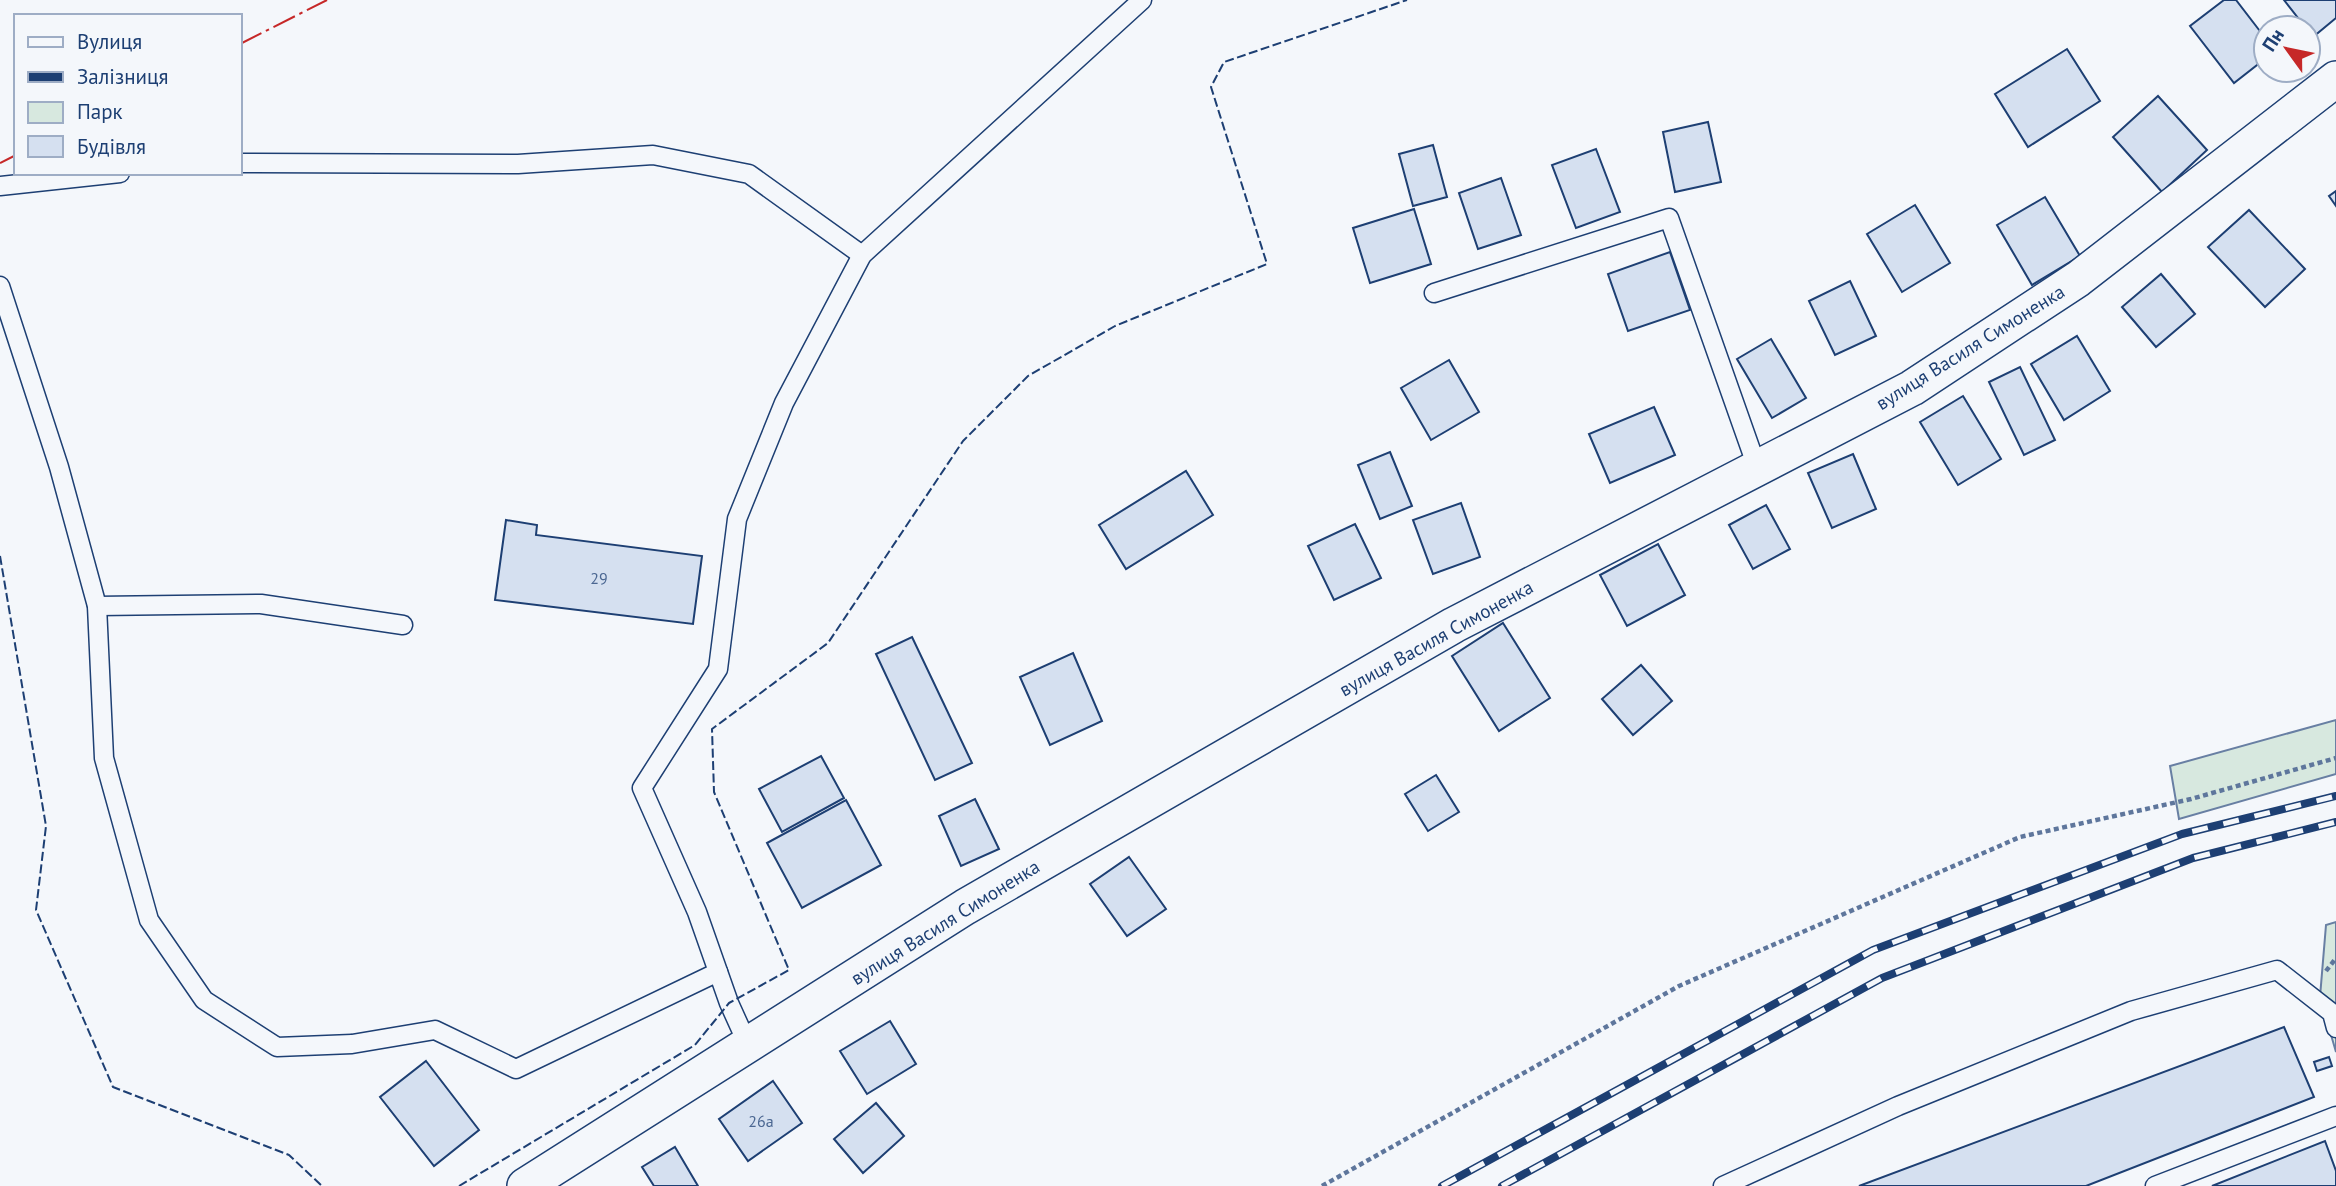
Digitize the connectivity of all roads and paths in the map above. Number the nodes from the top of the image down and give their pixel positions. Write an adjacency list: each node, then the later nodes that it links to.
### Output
1 (1142, 0): 6 (lane)
2 (2336, 79): 9 (street, вулиця Василя Симоненка)
3 (242, 163): 6 (lane)
4 (102, 175): 5 (lane)
5 (0, 186)
6 (862, 255): 13 (lane)
7 (0, 286): 10 (lane)
8 (1434, 293): 9 (lane)
9 (1758, 470): 15 (street, вулиця Василя Симоненка)
10 (97, 606): 11 (lane); 13 (lane)
11 (403, 625)
12 (2336, 758): 18 (path)
13 (718, 972): 15 (lane)
14 (2336, 1028): 19 (lane)
15 (748, 1045): 17 (street, вулиця Василя Симоненка)
16 (2336, 1116): 20 (lane)
17 (525, 1186)
18 (1322, 1186)
19 (1723, 1186)
20 (2155, 1186)

